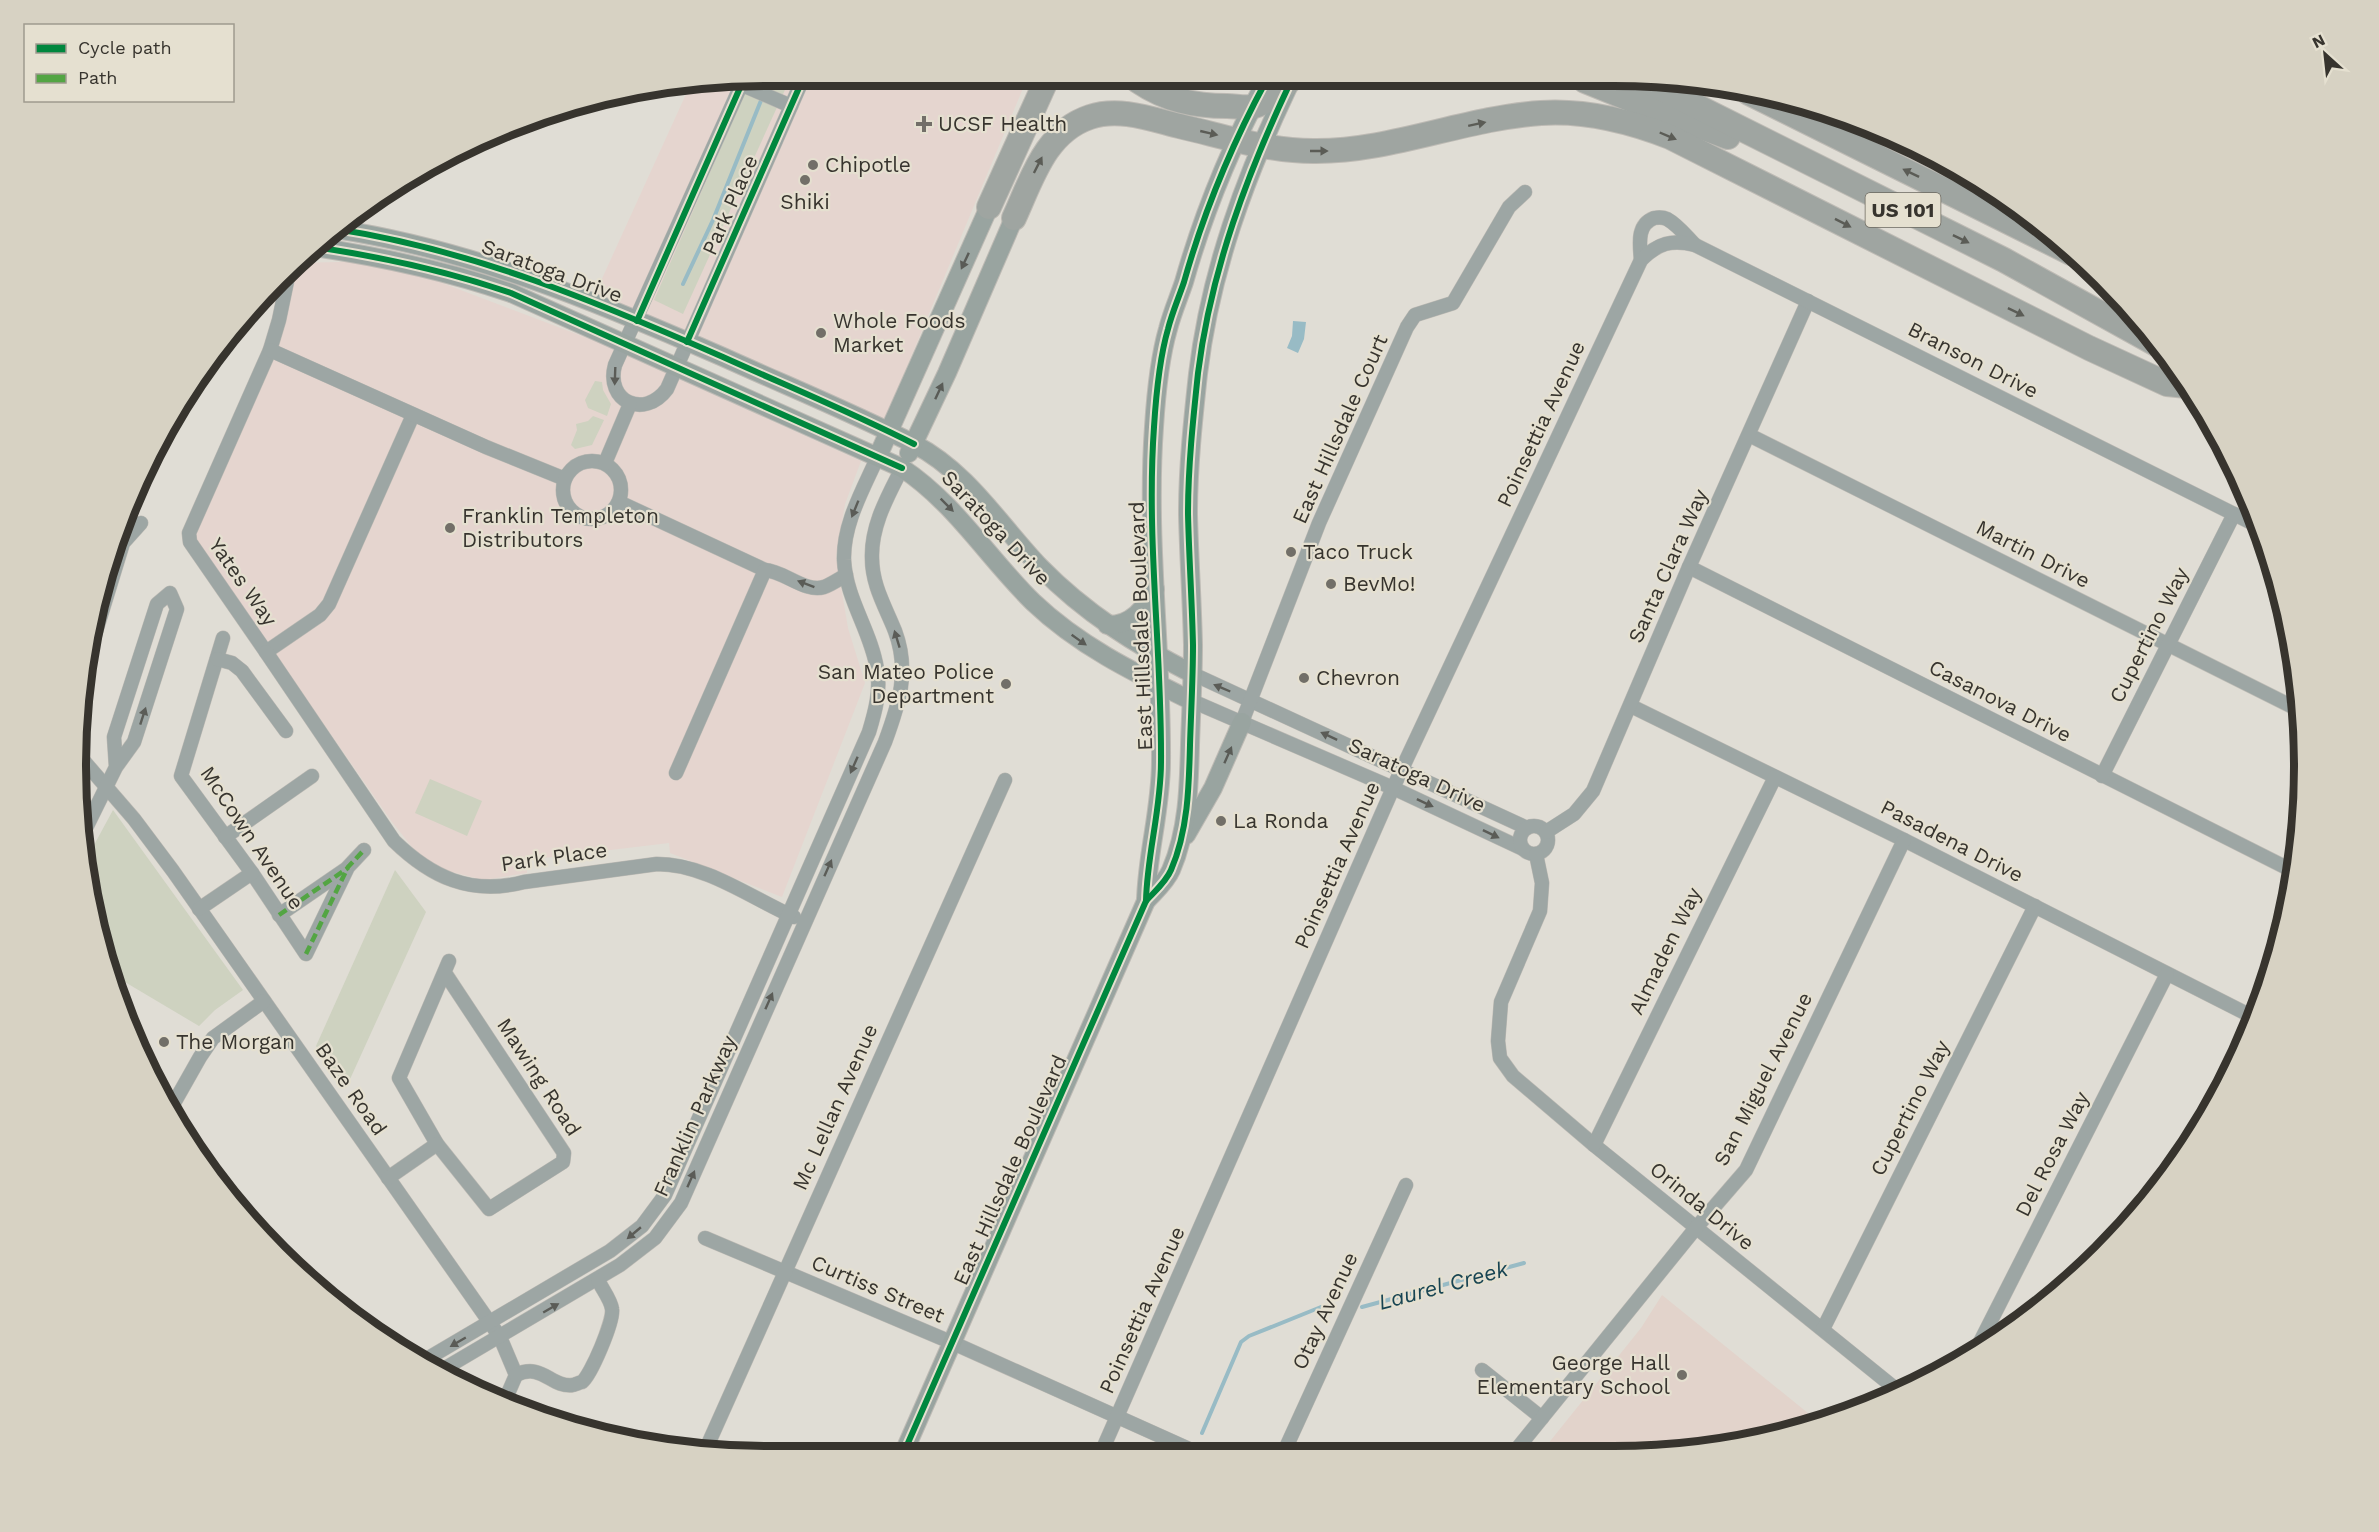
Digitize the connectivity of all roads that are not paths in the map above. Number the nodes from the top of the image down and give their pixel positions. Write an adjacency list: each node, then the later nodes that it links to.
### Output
1 (748, 86): 11 (street)
2 (800, 86): 11 (street, Park Place)
3 (1044, 86): 18 (highway)
4 (1146, 86): 13 (highway)
5 (1263, 86): 13 (main road, East Hillsdale Boulevard)
6 (1285, 86): 13 (highway)
7 (1288, 86): 15 (main road, East Hillsdale Boulevard)
8 (1597, 86): 16 (highway)
9 (742, 87): 30 (street, Park Place)
10 (1658, 87): 16 (highway, US 101)
11 (791, 106): 32 (street, Park Place)
12 (1775, 106): 21 (highway, US 101, one-way to 12)
13 (1252, 107): 14 (main road, East Hillsdale Boulevard)
14 (1236, 139): 15 (highway); 20 (highway, one-way to 14); 54 (main road, East Hillsdale Boulevard)
15 (1261, 144): 36 (highway, one-way to 36); 61 (main road, East Hillsdale Boulevard)
16 (1821, 169): 31 (highway, US 101, one-way to 31)
17 (1524, 192): 63 (street, East Hillsdale Court)
18 (989, 207): 39 (main road, one-way to 39)
19 (2004, 209): 21 (highway)
20 (1014, 218): 41 (main road, one-way to 20)
21 (2020, 227): 23 (highway, US 101)
22 (346, 231): 30 (main road, Saratoga Drive)
23 (2043, 239)
24 (1664, 243): 25 (street, Branson Drive); 27 (street, Poinsettia Avenue)
25 (1695, 245): 27 (street); 29 (street, Branson Drive)
26 (324, 249): 33 (main road, Saratoga Drive)
27 (1641, 260): 71 (street, Poinsettia Avenue)
28 (287, 283): 34 (street, Yates Way)
29 (1808, 301): 40 (street, Santa Clara Way); 47 (street, Branson Drive)
30 (637, 321): 32 (main road, Saratoga Drive); 33 (street, Park Place)
31 (2139, 334)
32 (687, 342): 35 (street, Park Place); 39 (main road, Saratoga Drive)
33 (625, 344): 35 (main road, Saratoga Drive); 37 (street, Park Place, one-way to 37)
34 (270, 350): 38 (street); 58 (street, Yates Way)
35 (677, 368): 37 (street, Park Place); 42 (main road, Saratoga Drive)
36 (2177, 385)
37 (630, 404): 43 (street)
38 (414, 415): 45 (street); 58 (street, Yates Way)
39 (888, 431): 41 (main road, Saratoga Drive); 42 (main road)
40 (1749, 435): 51 (street, Santa Clara Way); 57 (street, Martin Drive)
41 (914, 444): 44 (main road); 55 (main road, Saratoga Drive)
42 (878, 456): 44 (main road, Saratoga Drive); 53 (street, Franklin Parkway, one-way to 53)
43 (605, 463): 45 (street); 46 (street)
44 (902, 468): 62 (main road, Saratoga Drive, one-way to 62); 95 (street, Franklin Parkway, one-way to 44)
45 (565, 479): 46 (street)
46 (619, 502): 52 (street)
47 (2234, 514): 48 (street, Branson Drive); 57 (street, Cupertino Way)
48 (2247, 521)
49 (141, 524): 50 (street)
50 (124, 542)
51 (1689, 567): 65 (street, Santa Clara Way); 74 (street, Casanova Drive)
52 (765, 570): 53 (street, one-way to 52); 72 (street)
53 (846, 575): 93 (street, Franklin Parkway, one-way to 93)
54 (1155, 589): 55 (main road); 59 (main road, East Hillsdale Boulevard)
55 (1107, 625): 59 (main road, Saratoga Drive)
56 (223, 638): 60 (street, McCown Avenue)
57 (2167, 644): 66 (street, Martin Drive); 74 (street, Cupertino Way)
58 (266, 652): 93 (street, Park Place)
59 (1158, 656): 61 (main road, Saratoga Drive); 62 (main road, East Hillsdale Boulevard)
60 (217, 659): 68 (street); 82 (street, McCown Avenue)
61 (1193, 674): 63 (street, Saratoga Drive, one-way to 61); 64 (main road, East Hillsdale Boulevard)
62 (1159, 685): 64 (main road, Saratoga Drive); 90 (main road, East Hillsdale Boulevard)
63 (1251, 700): 67 (street, East Hillsdale Court); 71 (street, Saratoga Drive, one-way to 63)
64 (1192, 701): 67 (street, Saratoga Drive); 84 (main road, East Hillsdale Boulevard)
65 (1631, 706): 75 (street, Pasadena Drive); 81 (street, Santa Clara Way)
66 (2291, 706)
67 (1242, 722): 78 (street, Saratoga Drive); 84 (main road, one-way to 67)
68 (286, 731)
69 (86, 763): 77 (street, Baze Road)
70 (116, 767): 70 (street, one-way to 70); 77 (street)
71 (1401, 770): 78 (street, Poinsettia Avenue); 80 (street, Saratoga Drive)
72 (676, 773)
73 (312, 776): 82 (street)
74 (2102, 776): 88 (street, Casanova Drive)
75 (1775, 777): 83 (street, Pasadena Drive); 101 (street, Almaden Way)
76 (1005, 780): 106 (street, Mc Lellan Avenue)
77 (108, 787): 79 (street); 92 (street, Baze Road)
78 (1393, 788): 86 (street, Saratoga Drive, one-way to 86); 119 (street, Poinsettia Avenue)
79 (88, 824)
80 (1527, 828): 81 (street); 86 (street)
81 (1546, 832): 86 (street)
82 (225, 837): 89 (street, McCown Avenue)
83 (1904, 840): 91 (street, Pasadena Drive); 104 (street, San Miguel Avenue)
84 (1179, 847): 90 (main road, East Hillsdale Boulevard)
85 (364, 850): 87 (street)
86 (1530, 852): 101 (street, Orinda Drive)
87 (348, 867): 94 (street); 94 (street, McCown Avenue)
88 (2286, 867)
89 (252, 873): 92 (street); 94 (street, McCown Avenue)
90 (1146, 901): 112 (main road, East Hillsdale Boulevard)
91 (2035, 906): 96 (street, Pasadena Drive); 109 (street, Cupertino Way)
92 (199, 909): 97 (street, Baze Road)
93 (788, 914): 95 (street, Park Place); 108 (street, Franklin Parkway, one-way to 108)
94 (279, 915)
95 (805, 921): 107 (street, Franklin Parkway, one-way to 95)
96 (2167, 974): 98 (street, Pasadena Drive); 111 (street, Del Rosa Way)
97 (264, 1001): 99 (street); 102 (street, Baze Road)
98 (2246, 1014)
99 (175, 1102)
100 (437, 1144): 100 (street, Mawing Road); 102 (street)
101 (1594, 1145): 104 (street, Orinda Drive)
102 (388, 1178): 108 (street, Baze Road)
103 (1406, 1185): 125 (street, Otay Avenue)
104 (1695, 1229): 109 (street, Orinda Drive); 120 (street, San Miguel Avenue)
105 (705, 1238): 106 (street, Curtiss Street)
106 (784, 1273): 112 (street, Curtiss Street); 121 (street, Mc Lellan Avenue)
107 (598, 1280): 110 (street, Franklin Parkway, one-way to 107); 116 (street)
108 (490, 1323): 110 (street, Baze Road); 113 (street, Franklin Parkway, one-way to 113)
109 (1823, 1329): 117 (street, Orinda Drive)
110 (500, 1337): 114 (street, Franklin Parkway); 116 (street, Baze Road)
111 (1982, 1338)
112 (952, 1343): 119 (street, Curtiss Street); 122 (main road, East Hillsdale Boulevard)
113 (430, 1357)
114 (448, 1367)
115 (1482, 1370): 120 (street)
116 (516, 1375): 118 (street)
117 (1892, 1386)
118 (507, 1395)
119 (1117, 1418): 123 (street, Poinsettia Avenue); 124 (street, Curtiss Street)
120 (1542, 1418): 126 (street, San Miguel Avenue)
121 (708, 1444)
122 (907, 1446)
123 (1104, 1446)
124 (1180, 1446)
125 (1287, 1446)
126 (1519, 1446)

